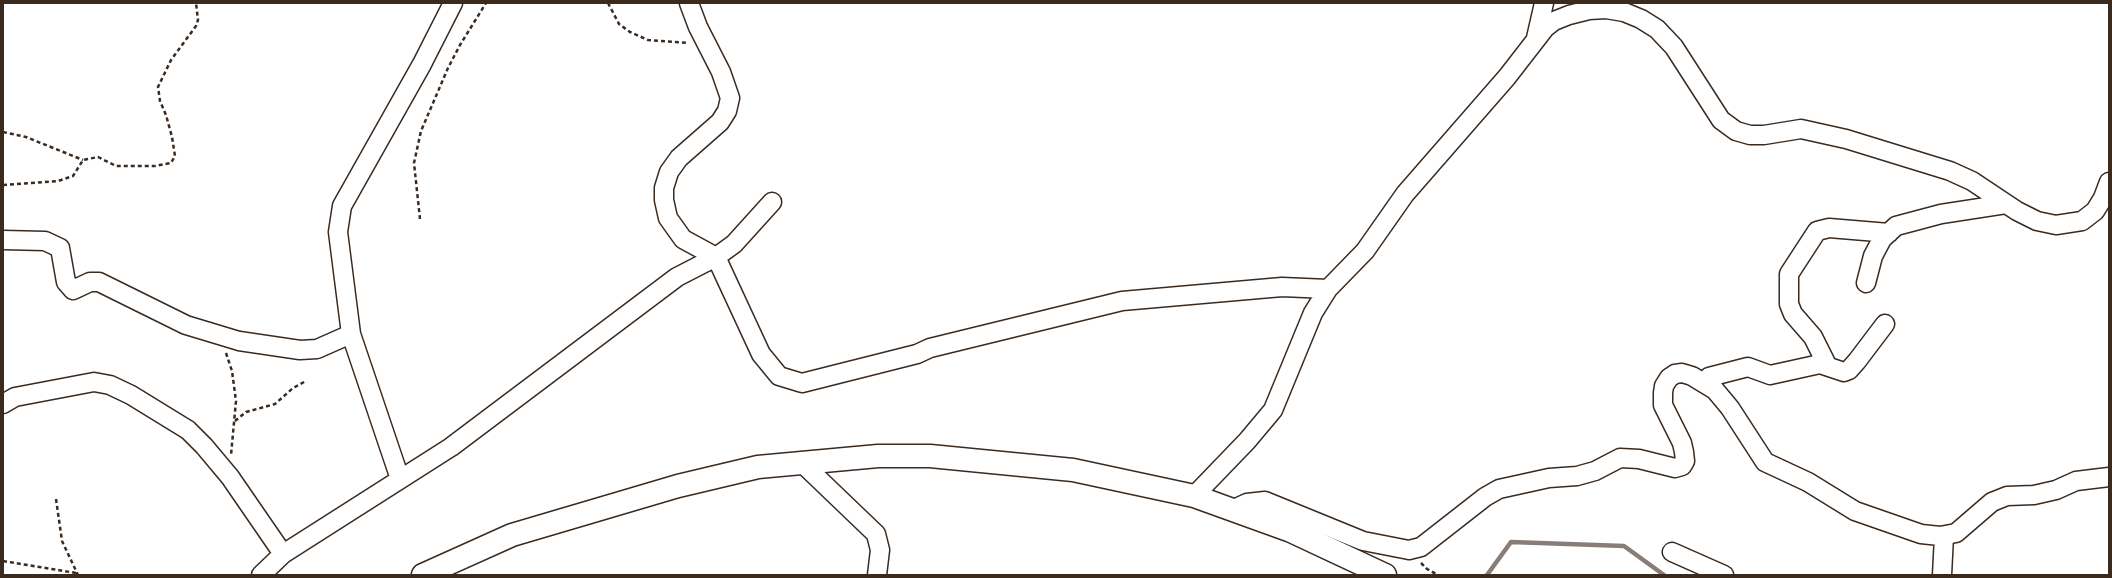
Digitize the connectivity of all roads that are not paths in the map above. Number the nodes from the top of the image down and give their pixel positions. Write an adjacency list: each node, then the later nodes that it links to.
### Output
1 (453, 3): 14 (street)
2 (689, 3): 10 (street)
3 (1544, 3): 4 (street)
4 (1536, 38): 7 (street); 12 (street)
5 (2109, 182): 7 (street)
6 (772, 202): 10 (street)
7 (2006, 204): 8 (street)
8 (1889, 233): 11 (street); 15 (street)
9 (3, 240): 14 (street)
10 (716, 257): 12 (street); 20 (street)
11 (1866, 283)
12 (1328, 289): 21 (street)
13 (1885, 324): 15 (street)
14 (351, 334): 20 (street)
15 (1826, 365): 16 (street)
16 (1704, 383): 22 (street); 23 (street)
17 (3, 404): 25 (street)
18 (803, 464): 21 (highway); 27 (highway); 28 (street)
19 (2109, 477): 23 (street)
20 (400, 479): 25 (street)
21 (1194, 496): 22 (highway)
22 (1234, 509): 29 (highway)
23 (1944, 536): 31 (street)
24 (1672, 552): 30 (street)
25 (283, 554): 26 (street)
26 (261, 575)
27 (423, 575)
28 (877, 575)
29 (1385, 575)
30 (1724, 575)
31 (1942, 575)

